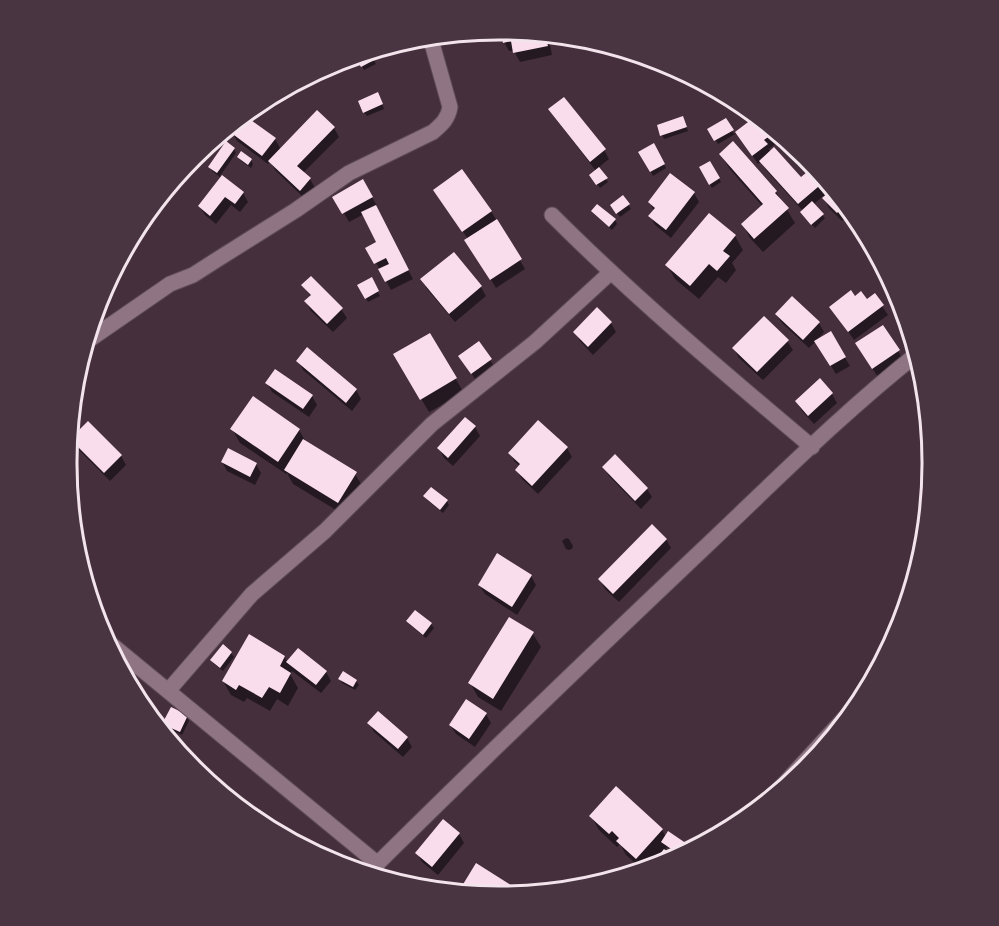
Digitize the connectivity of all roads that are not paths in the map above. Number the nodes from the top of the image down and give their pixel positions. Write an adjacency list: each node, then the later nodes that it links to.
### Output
1 (433, 46): 4 (street)
2 (552, 215): 3 (street)
3 (611, 272): 6 (street); 8 (street)
4 (97, 335)
5 (909, 360): 6 (street)
6 (812, 447): 10 (street)
7 (123, 654): 8 (street)
8 (168, 691): 9 (street)
9 (369, 865)
10 (375, 866)

